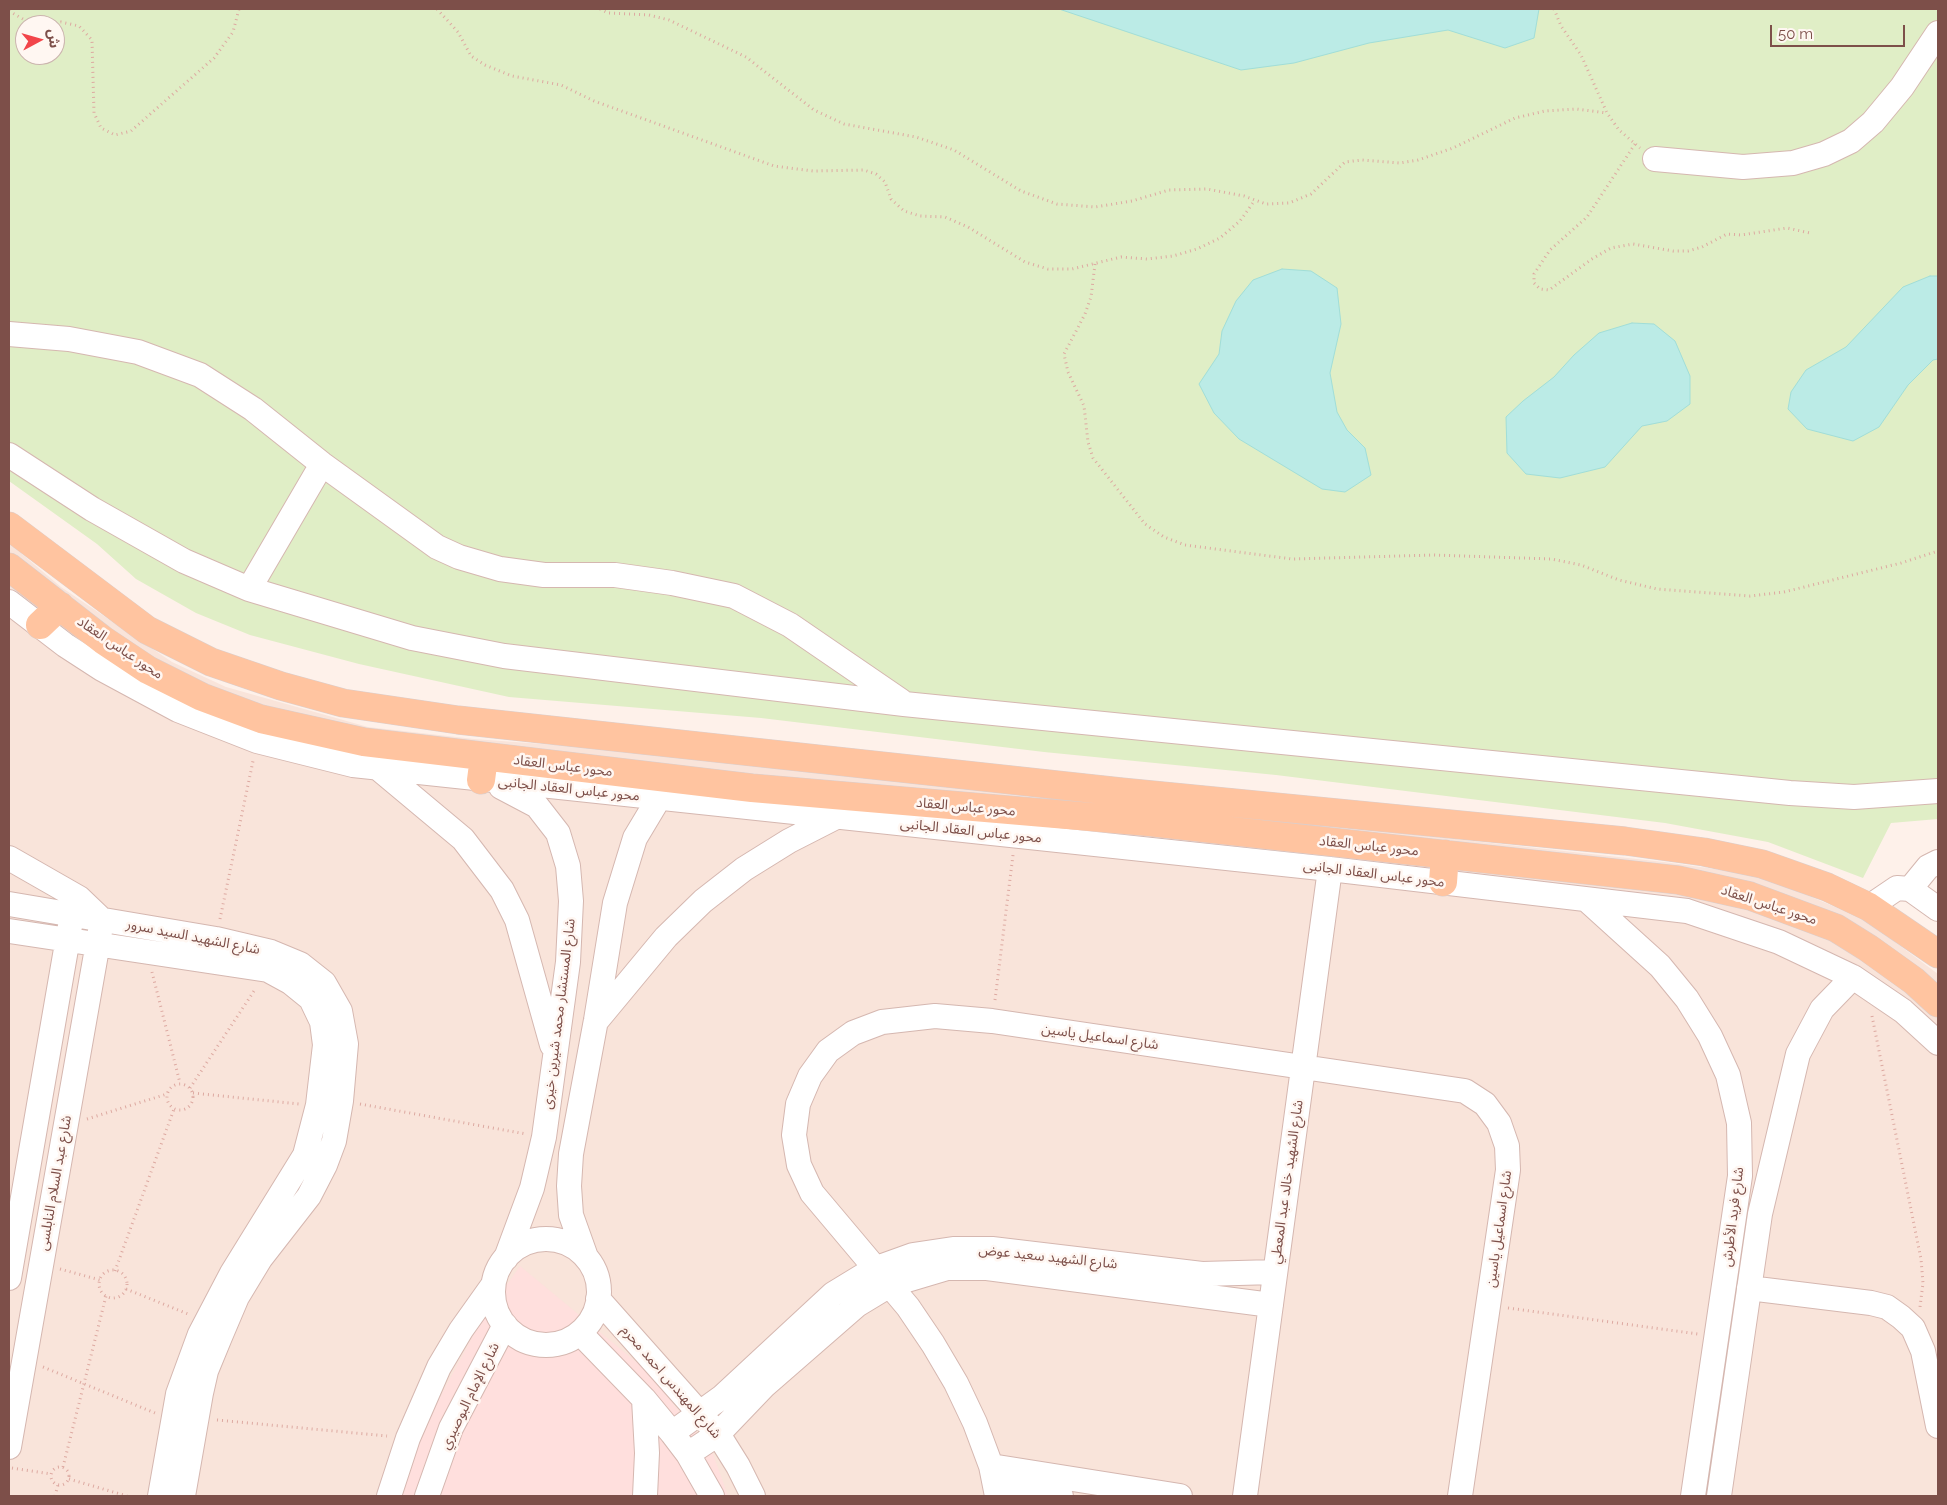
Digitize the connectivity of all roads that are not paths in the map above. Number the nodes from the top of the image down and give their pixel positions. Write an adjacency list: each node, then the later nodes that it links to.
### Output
1 (1938, 33): 2 (street)
2 (1655, 159)
3 (9, 334): 5 (street)
4 (9, 455): 8 (street)
5 (322, 464): 8 (street); 13 (street)
6 (9, 526): 17 (main road)
7 (9, 567): 10 (main road, محور عباس العقاد)
8 (248, 589): 13 (street)
9 (9, 602): 11 (street, محور عباس العقاد الجانبى)
10 (60, 606): 11 (main road); 15 (main road, محور عباس العقاد)
11 (40, 625): 12 (street); 14 (street, محور عباس العقاد الجانبى)
12 (9, 628)
13 (904, 704): 16 (street)
14 (378, 768): 15 (street, محور عباس العقاد الجانبى); 44 (street)
15 (482, 768): 18 (street, محور عباس العقاد الجانبى); 19 (main road, محور عباس العقاد); 44 (street, شارع المستشار محمد شيرين خيرى)
16 (1938, 791)
17 (1122, 792): 20 (main road); 22 (main road)
18 (658, 798): 19 (street, محور عباس العقاد الجانبى); 42 (street)
19 (751, 798): 21 (street, محور عباس العقاد الجانبى); 22 (main road, محور عباس العقاد)
20 (1187, 798): 23 (main road); 32 (main road)
21 (836, 817): 27 (street, محور عباس العقاد الجانبى); 42 (street)
22 (1114, 819): 23 (main road, محور عباس العقاد)
23 (1201, 828): 24 (main road, محور عباس العقاد)
24 (1445, 854): 28 (main road); 41 (main road, محور عباس العقاد)
25 (9, 858): 35 (street)
26 (1938, 862): 29 (street)
27 (1330, 869): 28 (street, محور عباس العقاد الجانبى); 45 (street, شارع الشهيد خالد عبد المعطي)
28 (1443, 882): 30 (street, محور عباس العقاد الجانبى)
29 (1910, 889): 32 (street); 33 (street)
30 (1586, 899): 40 (street, محور عباس العقاد الجانبى); 47 (street, شارع فريد الأطرش)
31 (9, 904): 34 (street, شارع الشهيد السيد سرور)
32 (1869, 907): 39 (main road)
33 (1937, 907)
34 (72, 915): 35 (street, شارع الشهيد السيد سرور); 37 (street)
35 (102, 920): 38 (street, شارع عبد السلام النابلسى); 46 (street, شارع الشهيد السيد سرور)
36 (9, 931): 37 (street, شارع الشهيد السيد سرور)
37 (67, 941): 38 (street, شارع الشهيد السيد سرور); 53 (street)
38 (99, 946): 46 (street, شارع الشهيد السيد سرور); 66 (street, شارع عبد السلام النابلسى)
39 (1938, 954)
40 (1859, 982): 43 (street, محور عباس العقاد الجانبى); 48 (street, شارع فريد الأطرش)
41 (1938, 1003)
42 (596, 1020): 50 (street)
43 (1938, 1043)
44 (555, 1057): 49 (street, شارع المستشار محمد شيرين خيرى)
45 (1303, 1066): 51 (street, شارع الشهيد خالد عبد المعطي); 52 (street, شارع اسماعيل ياسين); 80 (street, شارع اسماعيل ياسين)
46 (330, 1103): 60 (street, شارع الشهيد السيد سرور); 60 (street, شارع الشهيد السيد سرور)
47 (1735, 1210): 48 (street); 81 (street, شارع فريد الأطرش)
48 (1760, 1214): 55 (street, شارع فريد الأطرش)
49 (506, 1258): 50 (street); 54 (street)
50 (586, 1258): 56 (street)
51 (1275, 1272): 52 (street, شارع الشهيد سعيد عوض); 57 (street, شارع الشهيد خالد عبد المعطي)
52 (882, 1277): 57 (street, شارع الشهيد سعيد عوض); 62 (street, شارع الشهيد سعيد عوض); 65 (street, شارع الشهيد سعيد عوض); 68 (street, شارع اسماعيل ياسين)
53 (9, 1278)
54 (493, 1285): 58 (street); 72 (street)
55 (1749, 1288): 63 (street); 82 (street, شارع فريد الأطرش)
56 (598, 1299): 59 (street); 62 (street, شارع المهندس احمد محرم)
57 (1271, 1304): 79 (street, شارع الشهيد خالد عبد المعطي)
58 (504, 1325): 59 (street); 73 (street, شارع الإمام البوصيري)
59 (580, 1333): 61 (street)
60 (196, 1369): 70 (street, شارع الشهيد السيد سرور); 71 (street, شارع الشهيد السيد سرور)
61 (644, 1400): 64 (street); 74 (street)
62 (701, 1413): 64 (street, شارع الشهيد سعيد عوض); 65 (street, شارع المهندس احمد محرم)
63 (1938, 1426)
64 (672, 1433): 67 (street)
65 (718, 1434): 67 (street, شارع الشهيد سعيد عوض); 76 (street, شارع المهندس احمد محرم)
66 (10, 1436)
67 (688, 1454): 75 (street)
68 (994, 1482): 69 (street); 77 (street)
69 (1111, 1491): 78 (street)
70 (160, 1496)
71 (183, 1496)
72 (389, 1496)
73 (427, 1496)
74 (645, 1496)
75 (712, 1496)
76 (753, 1496)
77 (1061, 1496)
78 (1180, 1496)
79 (1245, 1496)
80 (1460, 1496)
81 (1693, 1496)
82 (1719, 1496)

